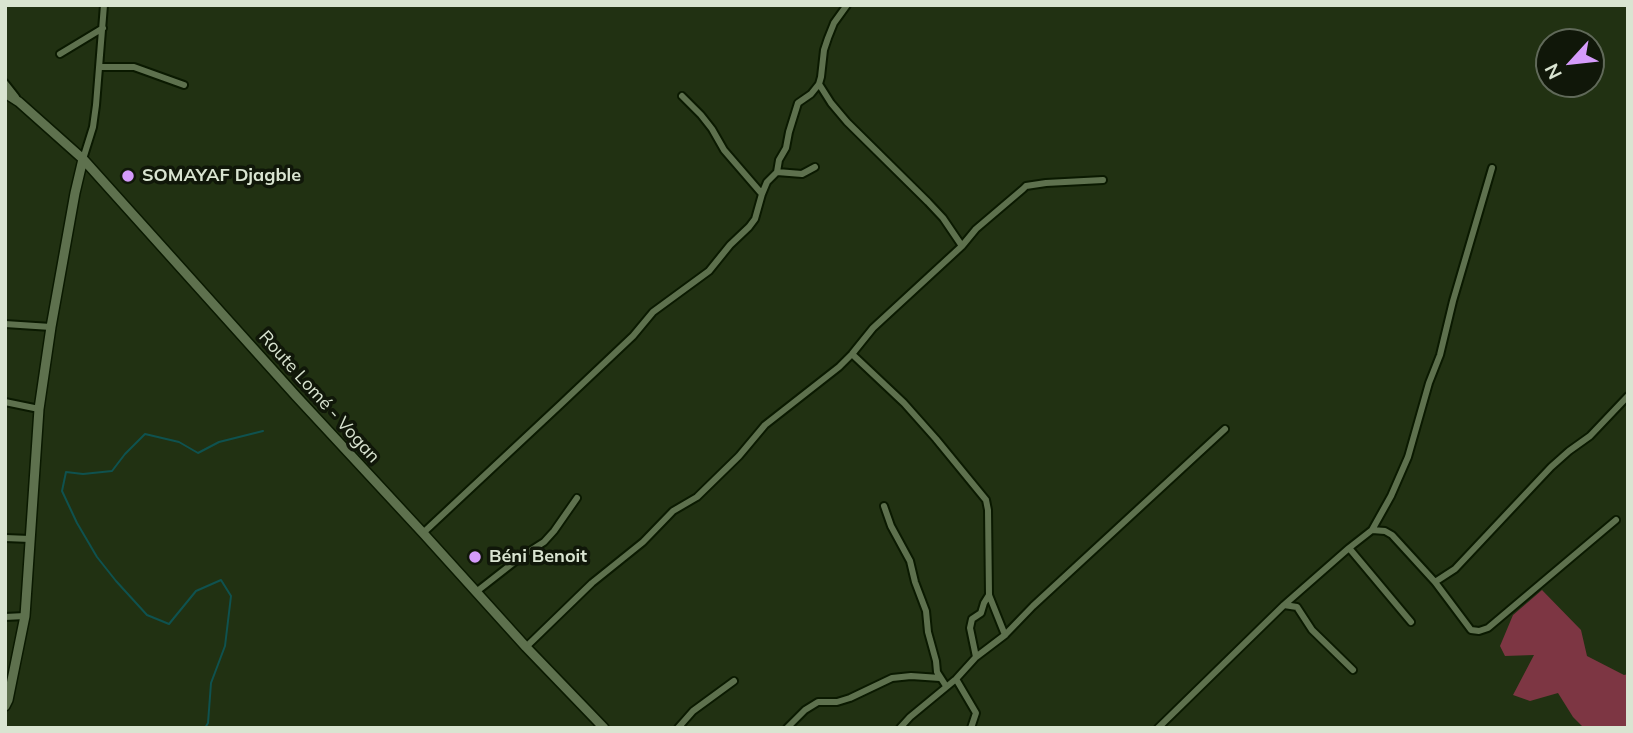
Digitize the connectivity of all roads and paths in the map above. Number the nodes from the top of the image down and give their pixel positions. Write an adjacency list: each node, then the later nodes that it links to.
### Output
1 (104, 5): 3 (street)
2 (847, 5): 7 (street)
3 (103, 28): 4 (street); 5 (street)
4 (60, 54)
5 (99, 67): 8 (street); 12 (street)
6 (5, 83): 11 (street)
7 (819, 84): 15 (street); 18 (street)
8 (184, 85)
9 (5, 93): 11 (main road, Route Lomé - Vogan)
10 (682, 96): 17 (street)
11 (19, 102): 12 (main road, Route Lomé - Vogan)
12 (83, 159): 20 (main road); 30 (main road, Route Lomé - Vogan)
13 (815, 167): 15 (street)
14 (1492, 168): 29 (street)
15 (777, 172): 17 (street)
16 (1103, 180): 18 (street)
17 (762, 194): 30 (street)
18 (962, 246): 21 (street)
19 (5, 324): 20 (street)
20 (51, 327): 24 (main road)
21 (852, 354): 36 (street); 42 (street)
22 (1628, 396): 34 (street)
23 (5, 402): 24 (street)
24 (40, 409): 32 (main road)
25 (1225, 429): 41 (street)
26 (577, 498): 35 (street)
27 (884, 506): 45 (street)
28 (1616, 520): 34 (street)
29 (1372, 530): 33 (street); 34 (street)
30 (423, 533): 35 (main road, Route Lomé - Vogan)
31 (5, 538): 32 (street)
32 (30, 539): 38 (main road)
33 (1349, 548): 37 (street); 40 (street)
34 (1435, 582)
35 (476, 592): 42 (main road, Route Lomé - Vogan)
36 (989, 595): 41 (street); 43 (street)
37 (1284, 605): 44 (street); 55 (street)
38 (25, 616): 39 (street); 49 (main road)
39 (5, 617)
40 (1411, 622)
41 (1005, 635): 43 (street)
42 (526, 647): 50 (main road, Route Lomé - Vogan)
43 (976, 657): 46 (street)
44 (1353, 670)
45 (940, 678): 48 (street); 52 (street)
46 (956, 679): 48 (street); 54 (street)
47 (734, 681): 51 (street)
48 (946, 686): 53 (street)
49 (6, 702)
50 (604, 728)
51 (678, 728)
52 (787, 728)
53 (900, 728)
54 (971, 728)
55 (1158, 728)

